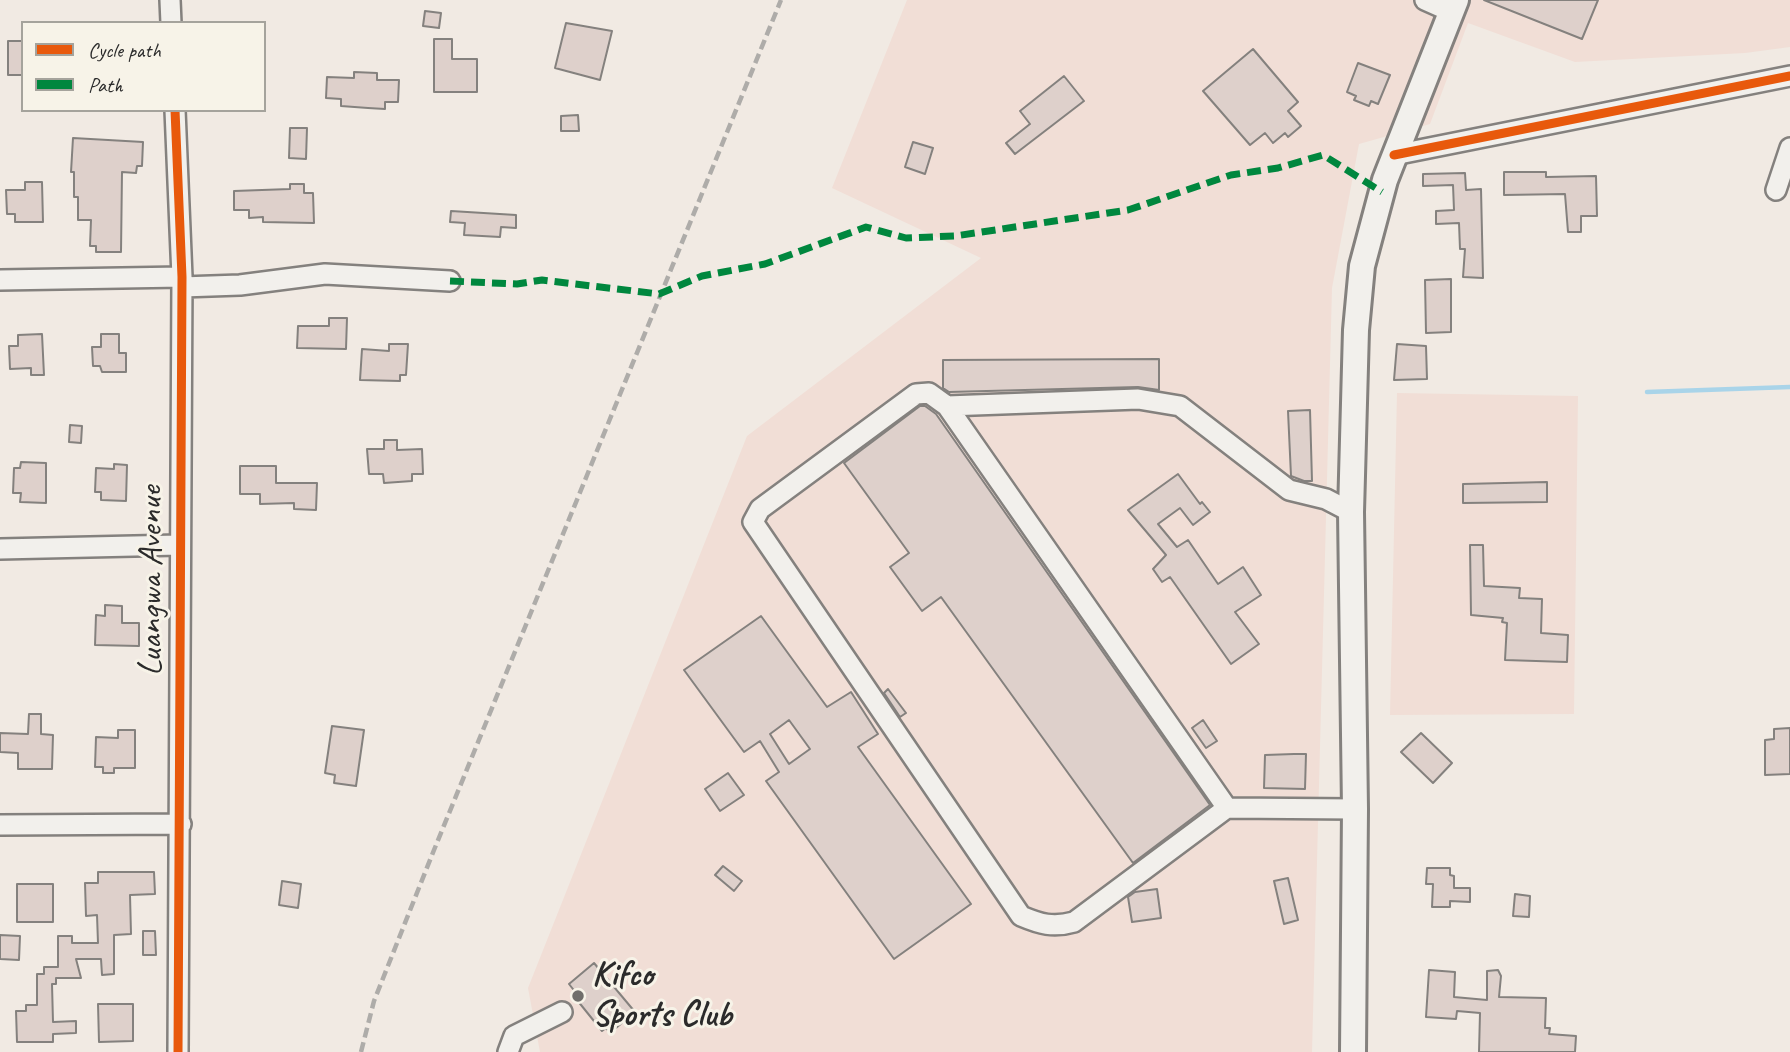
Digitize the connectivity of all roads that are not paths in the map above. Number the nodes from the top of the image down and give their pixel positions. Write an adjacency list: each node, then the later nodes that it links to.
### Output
1 (170, 0): 4 (street)
2 (1424, 0): 3 (street)
3 (1454, 6): 8 (main road)
4 (171, 21)
5 (1790, 76): 8 (street)
6 (175, 112): 12 (street, Luangwa Avenue)
7 (1790, 148): 9 (street)
8 (1394, 155): 14 (main road)
9 (1776, 190)
10 (0, 280): 12 (street)
11 (450, 281): 12 (street)
12 (182, 282): 15 (street, Luangwa Avenue)
13 (947, 405): 14 (street); 17 (street); 17 (street)
14 (1351, 512): 18 (main road)
15 (179, 545): 16 (street); 19 (street, Luangwa Avenue)
16 (0, 549)
17 (1227, 808): 18 (street)
18 (1355, 809): 24 (main road)
19 (181, 824): 20 (street); 22 (street, Luangwa Avenue)
20 (0, 825)
21 (562, 1012): 23 (street)
22 (178, 1052)
23 (508, 1052)
24 (1353, 1052)

